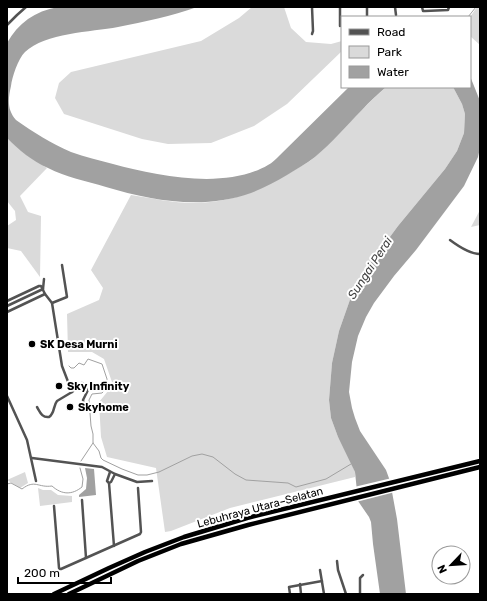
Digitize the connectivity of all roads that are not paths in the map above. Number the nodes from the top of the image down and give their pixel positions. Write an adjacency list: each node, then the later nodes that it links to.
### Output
1 (26, 7): 8 (street)
2 (312, 7): 10 (street)
3 (340, 7): 9 (street)
4 (395, 7): 7 (street)
5 (422, 7): 6 (street)
6 (449, 7)
7 (396, 15)
8 (7, 25)
9 (340, 26)
10 (312, 34)
11 (450, 240): 12 (street)
12 (480, 254)
13 (62, 265): 18 (street)
14 (44, 279): 15 (street)
15 (43, 289): 16 (street); 17 (street); 19 (street)
16 (45, 294): 18 (street); 20 (street)
17 (7, 301)
18 (52, 303): 21 (street)
19 (7, 306)
20 (7, 312)
21 (72, 392): 23 (street); 24 (street)
22 (7, 396): 25 (street)
23 (37, 407)
24 (85, 410)
25 (32, 458): 28 (street); 30 (street)
26 (480, 461): 43 (highway, Lebuhraya Utara–Selatan)
27 (480, 467): 44 (highway, Lebuhraya Utara–Selatan)
28 (110, 472): 29 (street); 32 (street)
29 (115, 474): 31 (street); 32 (street)
30 (36, 481)
31 (152, 481)
32 (109, 483): 36 (street)
33 (138, 488): 36 (street)
34 (82, 500): 37 (street)
35 (54, 506): 37 (street)
36 (114, 546): 37 (street)
37 (86, 558)
38 (337, 561): 48 (street)
39 (320, 570): 41 (street)
40 (363, 576): 49 (street)
41 (322, 581): 42 (street); 47 (street)
42 (300, 584): 45 (street); 46 (street)
43 (54, 594)
44 (69, 594)
45 (290, 594)
46 (301, 594)
47 (324, 594)
48 (346, 594)
49 (360, 594)

